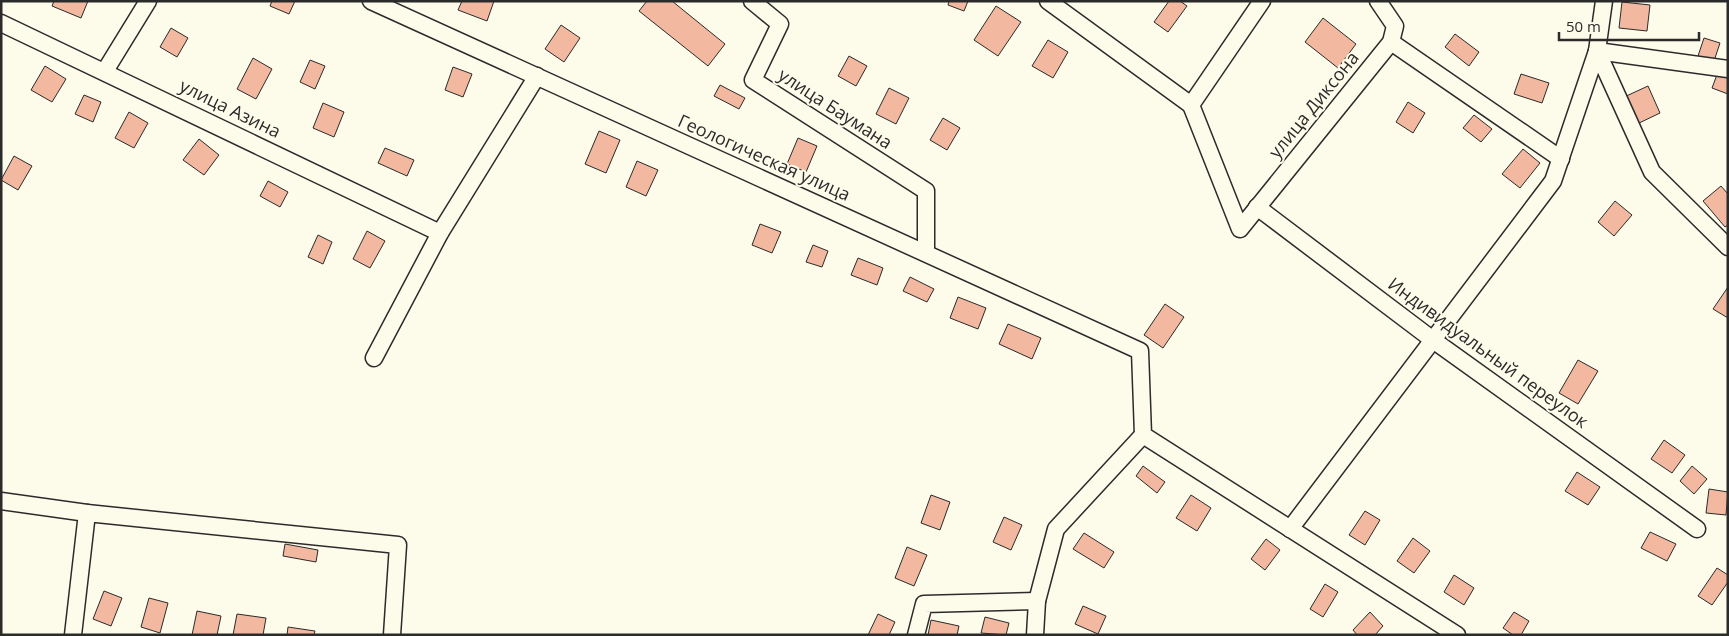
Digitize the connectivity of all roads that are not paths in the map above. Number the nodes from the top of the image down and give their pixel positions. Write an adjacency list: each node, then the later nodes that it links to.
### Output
1 (148, 1): 12 (street)
2 (371, 1): 13 (street, Геологическая улица)
3 (752, 1): 19 (street, улица Баумана)
4 (1048, 1): 14 (street)
5 (1262, 1): 14 (street)
6 (1378, 1): 9 (street)
7 (1604, 1): 10 (street)
8 (1, 23): 12 (street, улица Азина)
9 (1391, 42): 15 (street); 16 (street, улица Диксона)
10 (1597, 51): 11 (street); 15 (street); 18 (street)
11 (1728, 69)
12 (105, 71): 17 (street, улица Азина)
13 (537, 76): 17 (street); 19 (street, Геологическая улица)
14 (1190, 106): 16 (street, улица Диксона)
15 (1561, 159): 20 (street)
16 (1257, 207): 20 (street, Индивидуальный переулок)
17 (440, 233): 21 (street)
18 (1728, 247)
19 (926, 253): 22 (street, Геологическая улица)
20 (1433, 340): 25 (street); 26 (street, Индивидуальный переулок)
21 (374, 358)
22 (1143, 435): 25 (street); 27 (street)
23 (1, 501): 24 (street)
24 (87, 513): 28 (street); 29 (street)
25 (1290, 529): 32 (street)
26 (1697, 529)
27 (1037, 601): 30 (street); 31 (street)
28 (73, 635)
29 (392, 635)
30 (916, 635)
31 (1035, 635)
32 (1457, 635)

